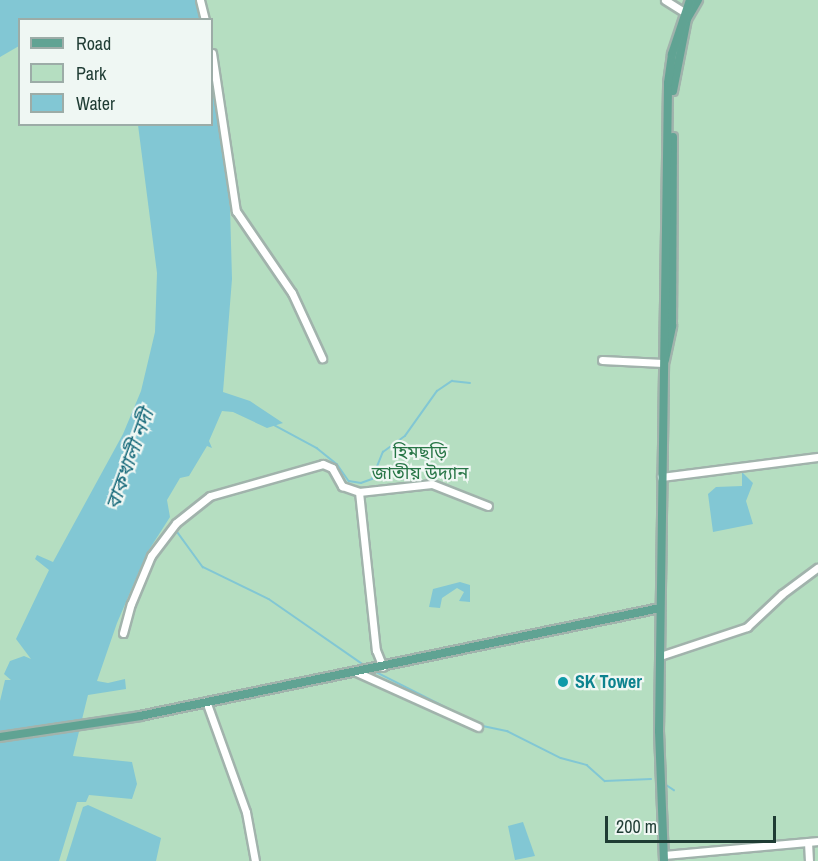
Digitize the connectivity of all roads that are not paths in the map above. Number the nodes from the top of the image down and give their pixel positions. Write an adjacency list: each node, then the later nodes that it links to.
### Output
1 (201, 0): 6 (street)
2 (665, 0): 5 (street)
3 (690, 0): 5 (main road)
4 (698, 0): 10 (main road)
5 (684, 12): 10 (main road)
6 (205, 18)
7 (213, 60): 8 (street)
8 (322, 358)
9 (602, 360): 10 (street)
10 (663, 363): 12 (main road)
11 (818, 457): 12 (street)
12 (661, 477): 16 (main road)
13 (359, 492): 14 (street); 17 (street); 19 (street)
14 (488, 506)
15 (817, 568): 18 (street)
16 (660, 608): 18 (main road); 19 (main road)
17 (123, 633)
18 (660, 656): 26 (main road)
19 (381, 667): 20 (main road)
20 (354, 671): 21 (main road); 22 (street)
21 (206, 701): 23 (main road); 27 (street)
22 (478, 727)
23 (0, 737)
24 (818, 841): 25 (street)
25 (808, 842): 26 (street); 28 (street)
26 (664, 858)
27 (255, 861)
28 (809, 861)

